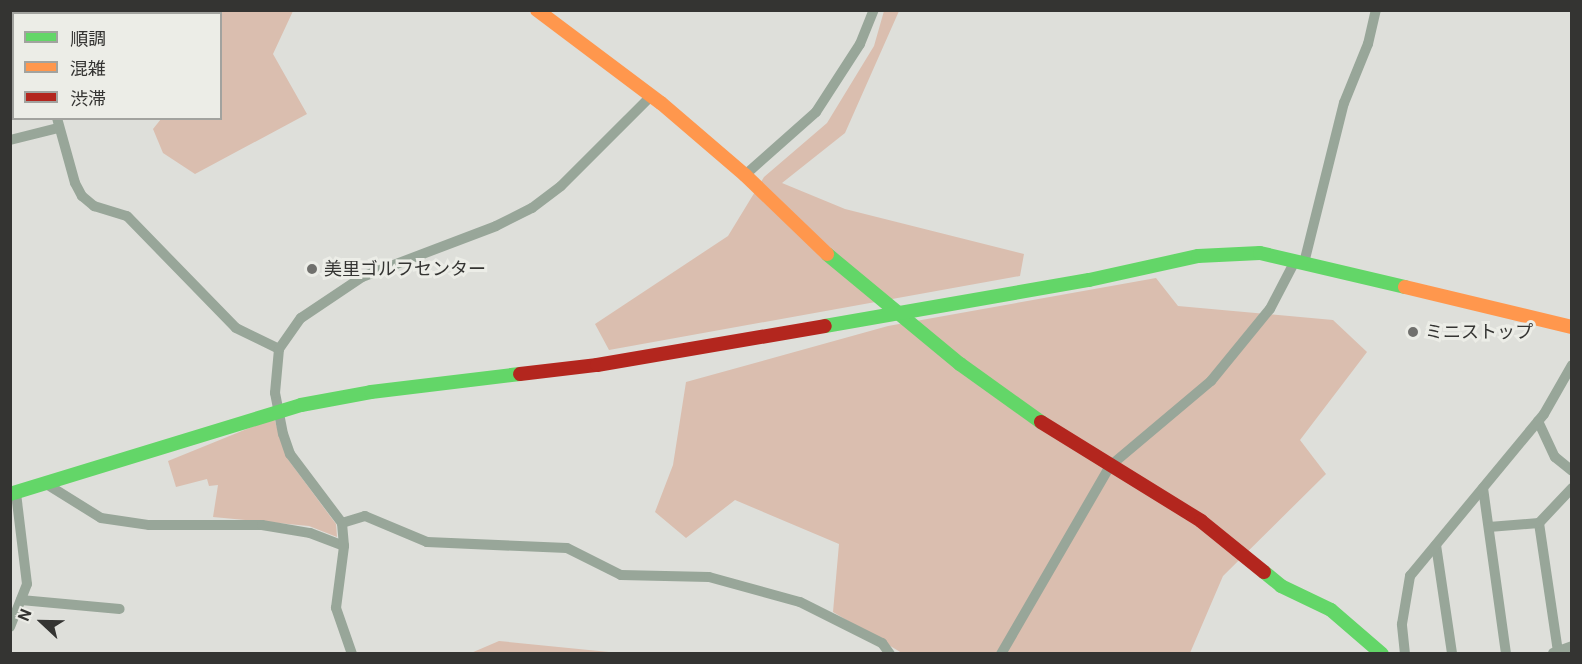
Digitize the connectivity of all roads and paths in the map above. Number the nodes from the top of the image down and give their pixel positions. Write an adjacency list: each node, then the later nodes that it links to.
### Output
1 (537, 10): 4 (street)
2 (874, 10): 7 (street)
3 (1376, 10): 8 (street)
4 (651, 96): 7 (street); 11 (street)
5 (58, 123): 6 (street); 11 (street)
6 (10, 140)
7 (745, 175): 9 (street)
8 (1299, 262): 9 (street); 10 (street); 15 (street)
9 (898, 313): 13 (street); 15 (street)
10 (1572, 327)
11 (279, 349): 13 (street)
12 (1572, 365): 14 (street)
13 (276, 413): 17 (street); 21 (street)
14 (1538, 421): 16 (street); 18 (street)
15 (1110, 466): 33 (street); 34 (street)
16 (1572, 471)
17 (48, 484): 20 (street); 25 (street)
18 (1483, 488): 23 (street); 24 (street)
19 (1572, 488): 22 (street)
20 (13, 494): 26 (street)
21 (342, 523): 25 (street); 32 (street)
22 (1539, 523): 23 (street); 30 (street)
23 (1489, 528): 37 (street)
24 (1436, 545): 35 (street); 36 (street)
25 (344, 546): 31 (street)
26 (21, 600): 27 (street); 28 (street)
27 (120, 609)
28 (10, 627)
29 (1572, 646): 30 (street)
30 (1555, 652)
31 (352, 654)
32 (890, 654)
33 (1000, 654)
34 (1382, 654)
35 (1405, 654)
36 (1452, 654)
37 (1506, 654)

